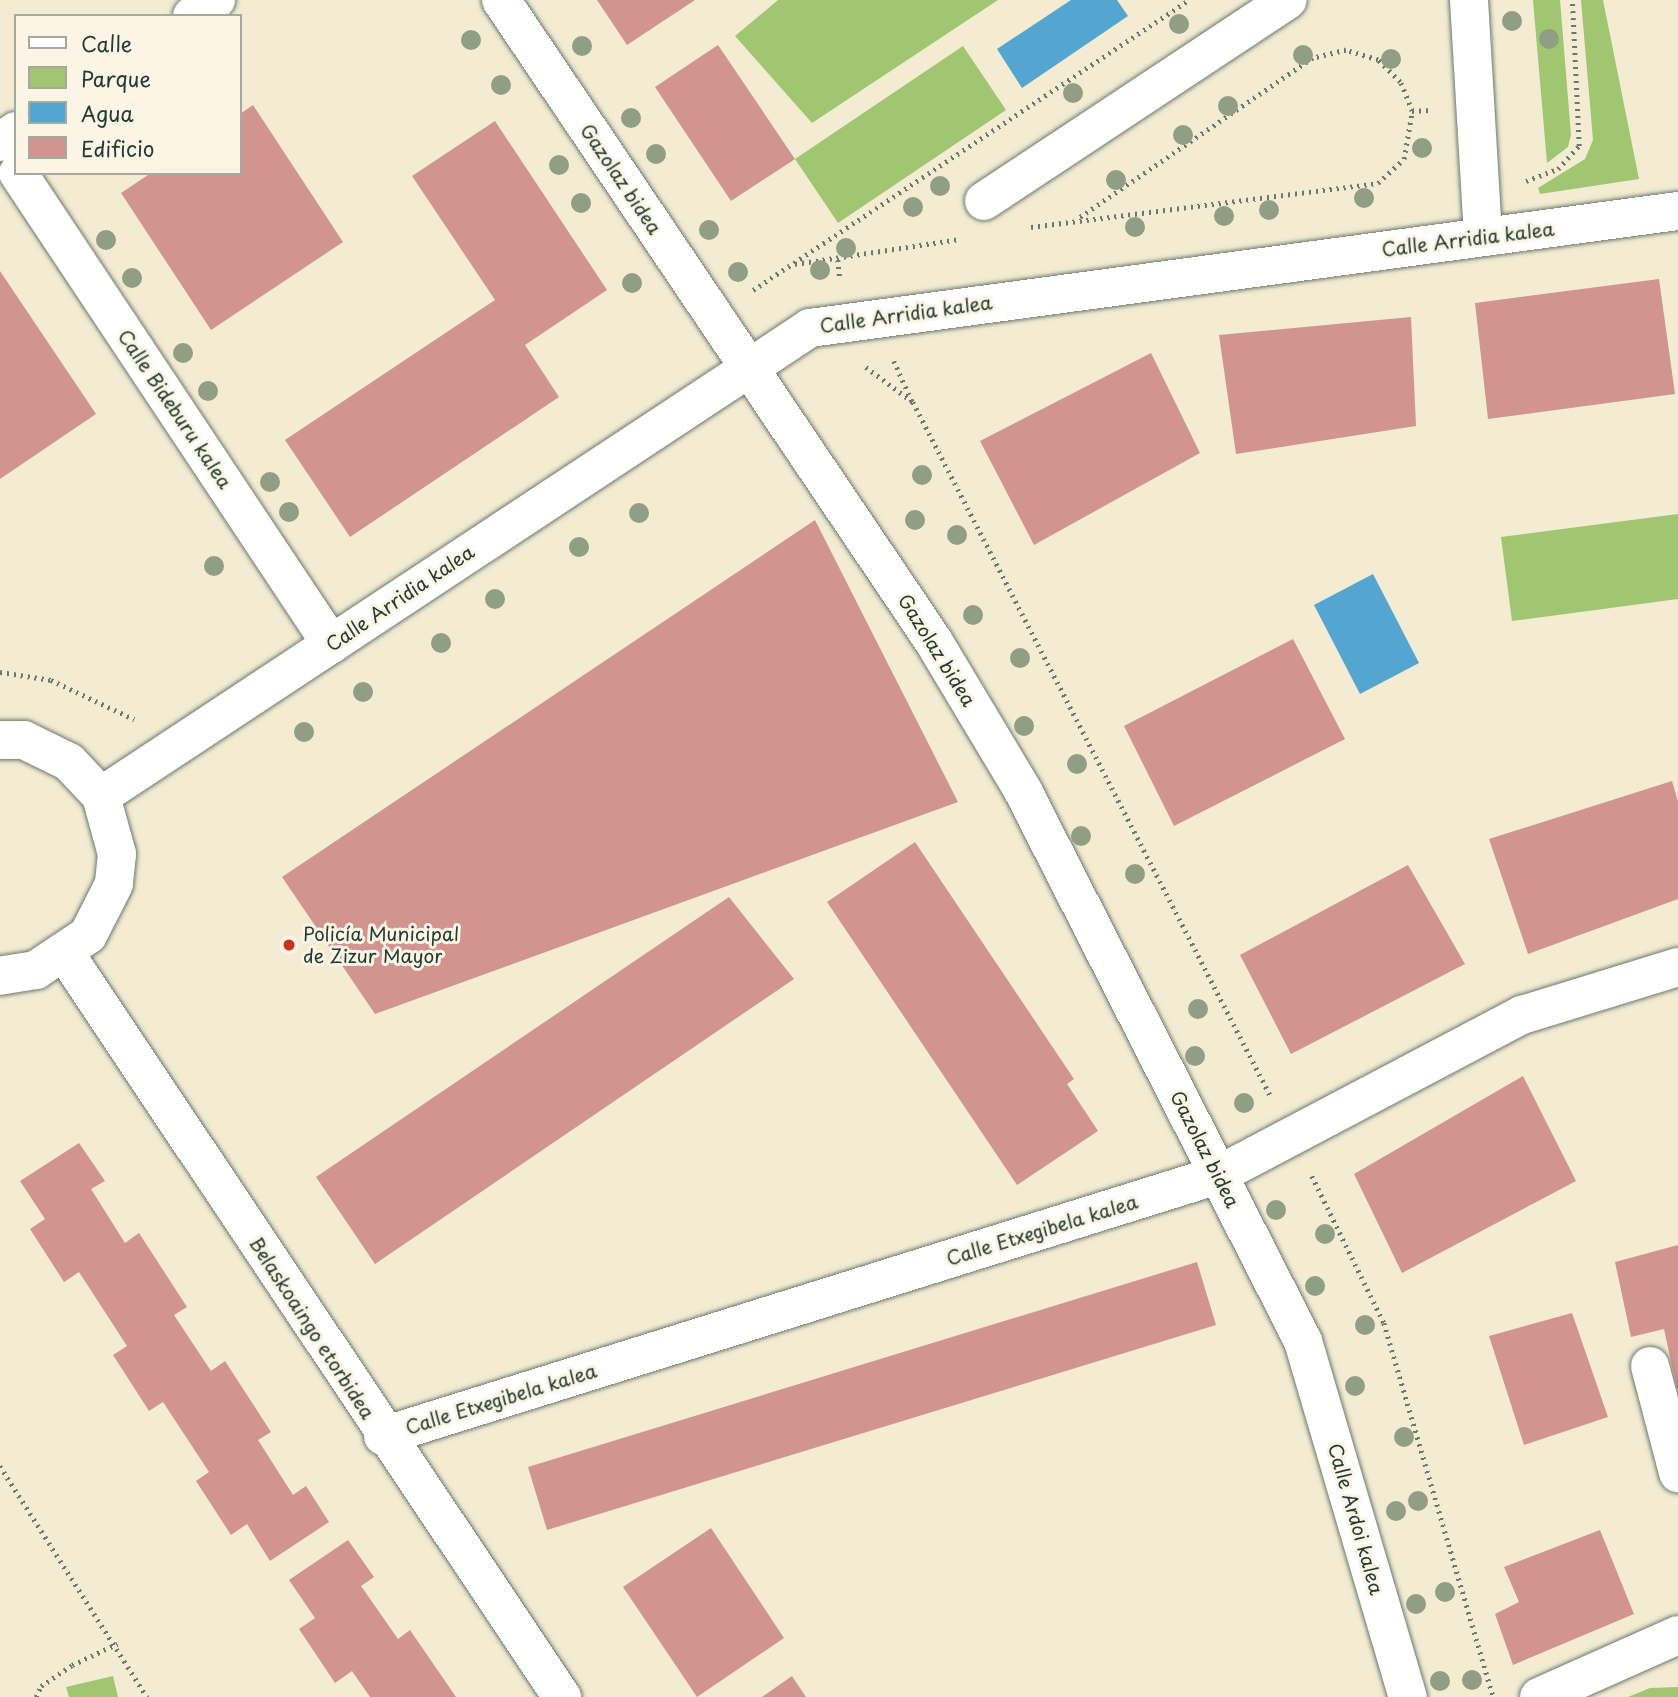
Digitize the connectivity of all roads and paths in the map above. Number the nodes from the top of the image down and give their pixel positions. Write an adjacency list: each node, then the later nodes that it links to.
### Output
1 (216, 0): 7 (street)
2 (501, 0): 22 (street, Gazolaz bidea)
3 (1189, 0): 19 (path)
4 (1289, 0): 13 (street)
5 (1469, 0): 18 (street)
6 (1572, 0): 12 (path)
7 (195, 14)
8 (14, 133): 9 (street)
9 (0, 144): 10 (street, Calle Bideburu kalea)
10 (14, 167)
11 (19, 175): 23 (street, Calle Bideburu kalea)
12 (1515, 186)
13 (984, 201)
14 (1678, 211): 18 (street, Calle Arridia kalea)
15 (1078, 219): 15 (path); 16 (path)
16 (1025, 228)
17 (971, 237): 19 (path)
18 (1483, 237): 22 (street, Calle Arridia kalea)
19 (795, 264): 20 (path)
20 (753, 290)
21 (859, 362): 29 (path)
22 (747, 366): 23 (street, Calle Arridia kalea); 31 (street, Gazolaz bidea)
23 (331, 644): 25 (street, Calle Arridia kalea)
24 (0, 740): 25 (street)
25 (101, 796): 26 (street)
26 (66, 955): 28 (street); 34 (street, Belaskoaingo etorbidea)
27 (1678, 967): 31 (street, Calle Etxegibela kalea)
28 (0, 976)
29 (1278, 1109)
30 (1305, 1163): 39 (path)
31 (1218, 1175): 32 (street, Gazolaz bidea); 34 (street, Calle Etxegibela kalea)
32 (1304, 1341): 43 (street, Calle Ardoi kalea)
33 (1650, 1366): 36 (street)
34 (383, 1436): 42 (street, Belaskoaingo etorbidea)
35 (0, 1466): 38 (path)
36 (1678, 1473)
37 (1678, 1634): 44 (street)
38 (117, 1644): 40 (path); 41 (path)
39 (1493, 1695)
40 (36, 1697)
41 (147, 1697)
42 (562, 1697)
43 (1408, 1697)
44 (1539, 1697)

